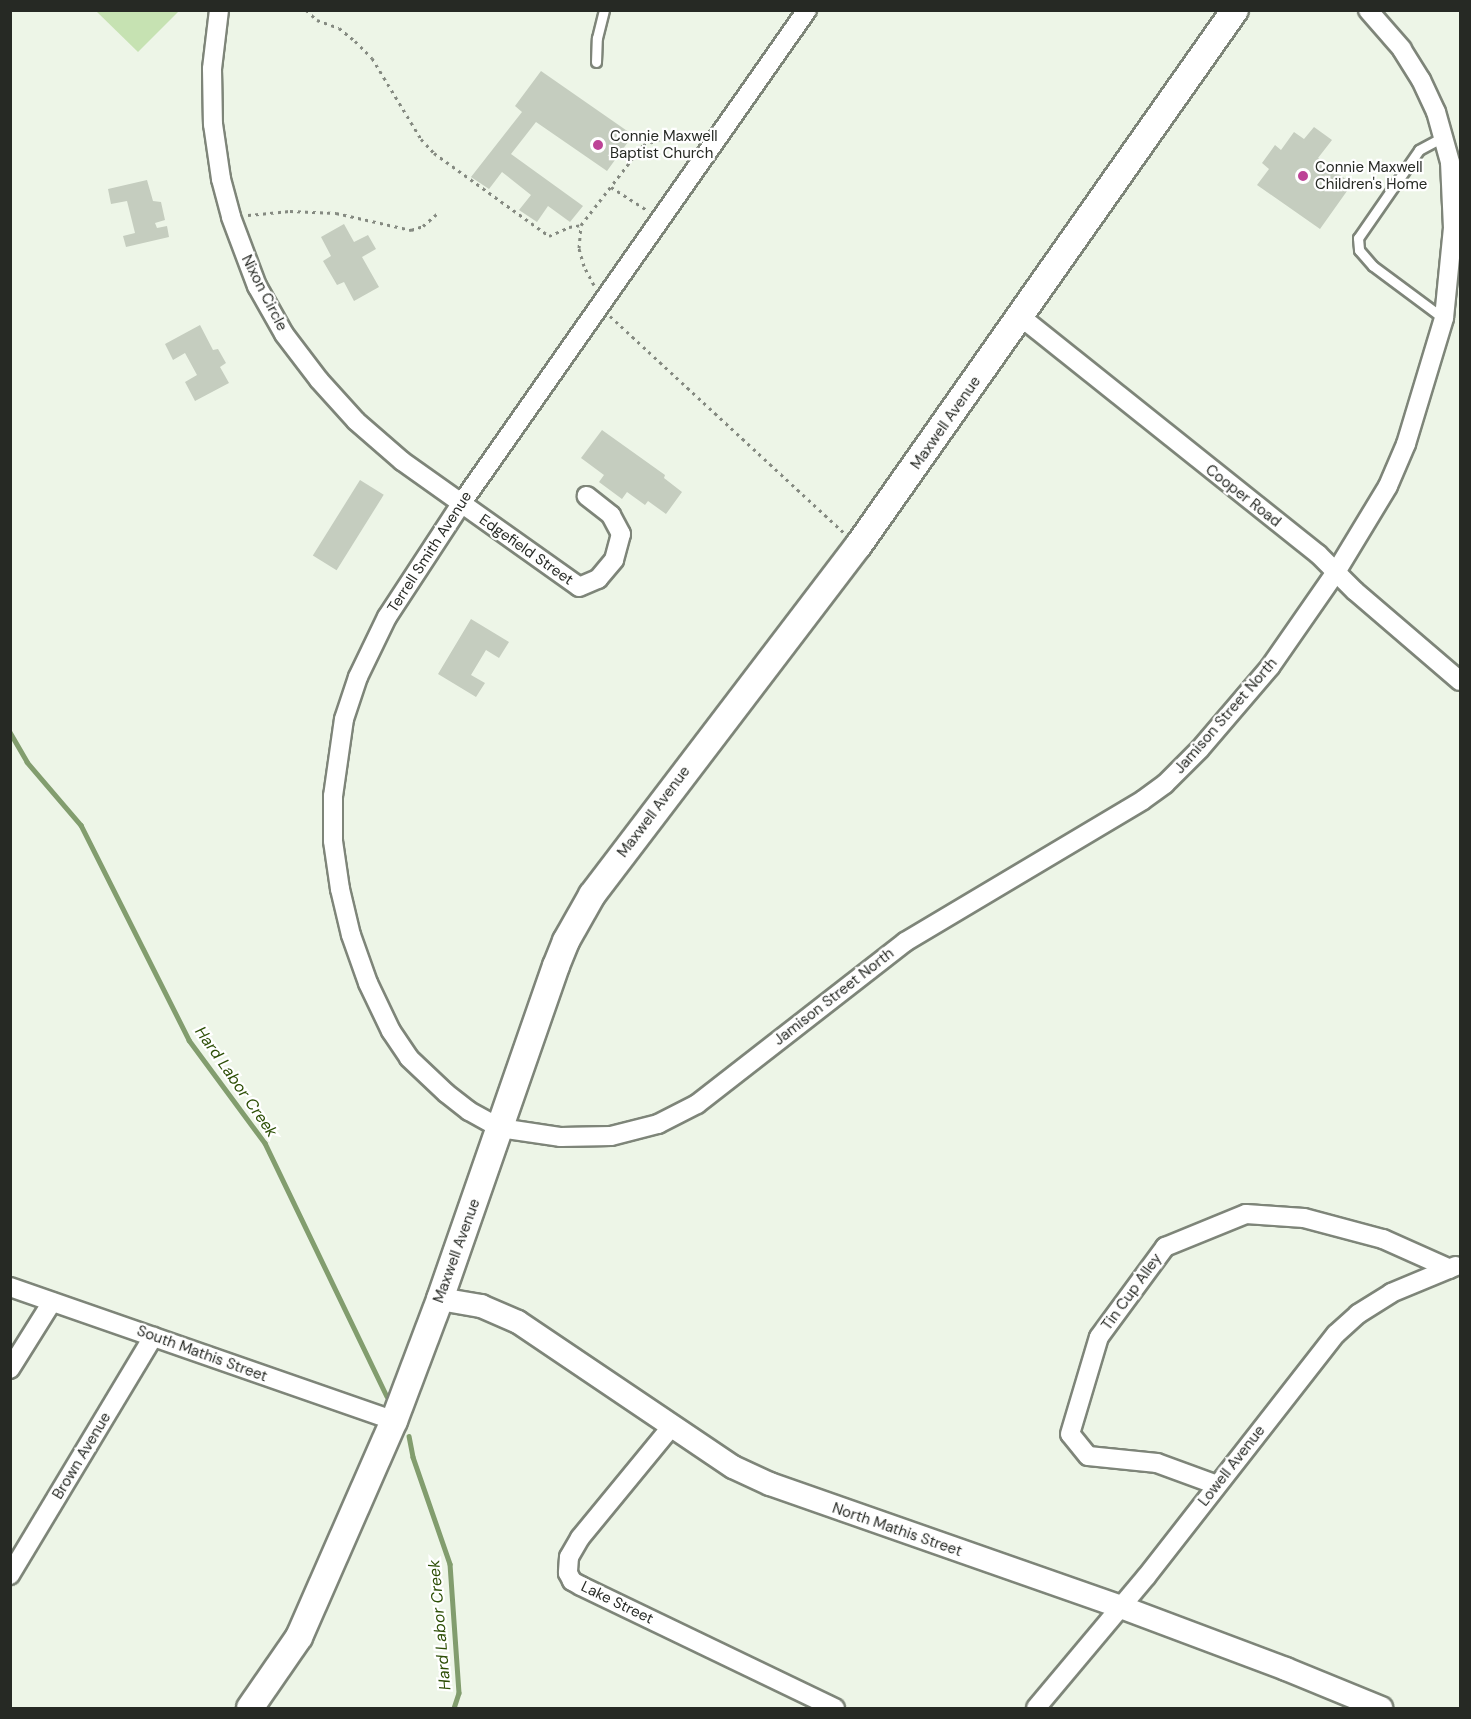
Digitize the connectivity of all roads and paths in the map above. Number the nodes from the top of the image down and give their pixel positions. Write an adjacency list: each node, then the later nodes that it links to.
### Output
1 (219, 10): 12 (street, Nixon Circle)
2 (306, 10): 14 (path)
3 (604, 10): 7 (lane)
4 (807, 10): 9 (street, Terrell Smith Avenue)
5 (1235, 10): 16 (main road, Maxwell Avenue)
6 (1368, 10): 8 (street, Jamison Street North)
7 (596, 62)
8 (1443, 137): 17 (street, Jamison Street North); 17 (lane)
9 (717, 138): 10 (path); 13 (street, Terrell Smith Avenue)
10 (611, 187): 13 (path); 14 (path)
11 (440, 212): 12 (path)
12 (231, 217): 19 (street, Nixon Circle)
13 (661, 220): 15 (street, Terrell Smith Avenue)
14 (581, 225): 15 (path)
15 (602, 304): 19 (street, Terrell Smith Avenue); 20 (path)
16 (1021, 317): 20 (main road, Maxwell Avenue); 21 (street, Cooper Road)
17 (1444, 318): 21 (street, Jamison Street North)
18 (586, 496): 19 (street, Edgefield Street)
19 (460, 504): 23 (street, Terrell Smith Avenue)
20 (858, 546): 23 (main road, Maxwell Avenue)
21 (1336, 572): 22 (street, Cooper Road); 23 (street, Jamison Street North)
22 (1461, 681)
23 (500, 1128): 26 (main road, Maxwell Avenue)
24 (1455, 1267): 32 (street, Lowell Avenue); 32 (street, Tin Cup Alley)
25 (10, 1287): 27 (street, South Mathis Street)
26 (440, 1299): 30 (main road, Maxwell Avenue); 31 (street, North Mathis Street)
27 (51, 1302): 28 (street, South Mathis Street); 29 (street)
28 (153, 1337): 30 (street, South Mathis Street); 33 (street, Brown Avenue)
29 (10, 1369)
30 (394, 1421): 35 (main road, Maxwell Avenue)
31 (672, 1426): 34 (street, North Mathis Street); 36 (street, Lake Street)
32 (1217, 1485): 34 (street, Lowell Avenue)
33 (10, 1575)
34 (1121, 1607): 37 (street, Lowell Avenue); 38 (street, North Mathis Street)
35 (250, 1708)
36 (835, 1708)
37 (1036, 1708)
38 (1381, 1708)

